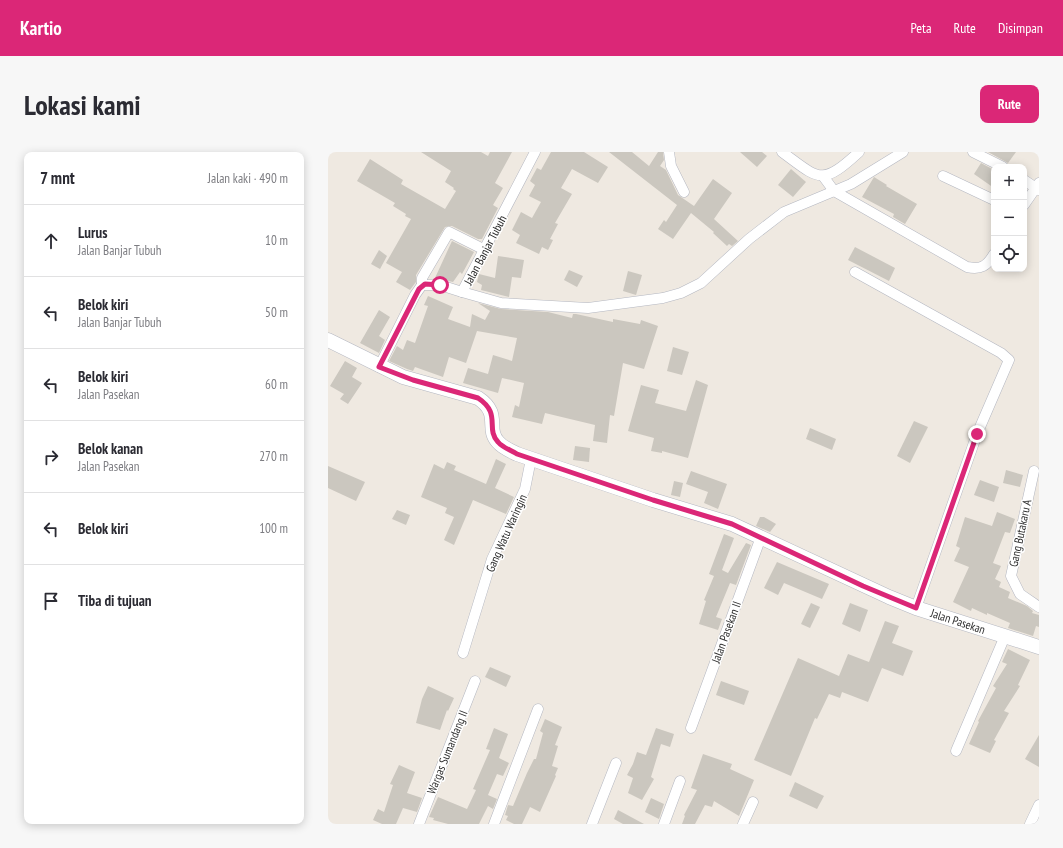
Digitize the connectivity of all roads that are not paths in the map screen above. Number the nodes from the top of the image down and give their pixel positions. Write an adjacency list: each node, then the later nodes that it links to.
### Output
1 (535, 152): 16 (street, Jalan Banjar Tubuh)
2 (669, 152): 13 (street)
3 (782, 152): 8 (street)
4 (859, 152): 8 (street)
5 (903, 152): 12 (street)
6 (972, 152): 7 (street)
7 (997, 164)
8 (823, 176): 12 (street)
9 (943, 176): 14 (street)
10 (1027, 182): 11 (street)
11 (1038, 187): 15 (street)
12 (834, 191): 17 (street); 20 (street)
13 (684, 192)
14 (991, 199)
15 (1027, 201)
16 (485, 250): 19 (street); 20 (street, Jalan Banjar Tubuh)
17 (991, 258)
18 (855, 272): 27 (street)
19 (422, 285): 20 (street, Jalan Banjar Tubuh); 22 (street)
20 (462, 292)
21 (328, 340): 22 (street, Jalan Pasekan)
22 (379, 367): 23 (street, Jalan Pasekan)
23 (532, 459): 25 (street, Jalan Pasekan); 30 (street, Gang Watu Waringin)
24 (1034, 471): 26 (street, Gang Butakaru A)
25 (761, 536): 27 (street, Jalan Pasekan); 33 (street, Jalan Pasekan II)
26 (1039, 607)
27 (916, 608): 28 (street, Jalan Pasekan)
28 (1005, 636): 29 (street, Jalan Pasekan); 34 (street)
29 (1039, 647)
30 (463, 653)
31 (475, 681): 39 (street, Wargas Sumandang II)
32 (538, 709): 40 (street)
33 (691, 728)
34 (956, 751)
35 (616, 762): 41 (street)
36 (680, 781): 42 (street)
37 (753, 802): 43 (street)
38 (1039, 805): 44 (street)
39 (419, 824)
40 (494, 824)
41 (592, 824)
42 (664, 824)
43 (743, 824)
44 (1030, 824)

